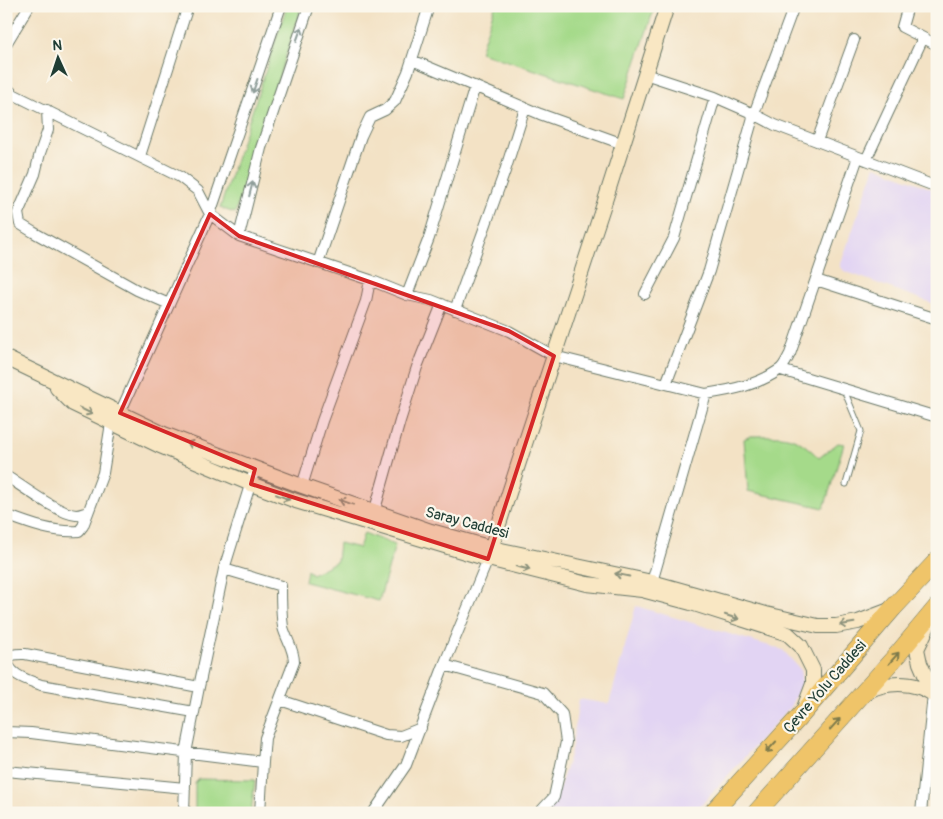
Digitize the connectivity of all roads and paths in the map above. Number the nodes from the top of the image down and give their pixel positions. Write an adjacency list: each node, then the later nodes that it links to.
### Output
1 (188, 6): 23 (street)
2 (281, 6): 26 (street, one-way to 26)
3 (309, 6): 27 (street, one-way to 3)
4 (429, 6): 13 (street)
5 (667, 6): 14 (street)
6 (794, 6): 20 (street)
7 (908, 6): 9 (street)
8 (25, 7): 11 (street)
9 (923, 38): 12 (street); 24 (street)
10 (854, 40): 21 (street)
11 (6, 44)
12 (937, 45)
13 (412, 60): 15 (street); 28 (street)
14 (645, 74): 17 (street); 22 (street)
15 (475, 86): 18 (street); 32 (street)
16 (6, 88): 19 (street)
17 (715, 97): 20 (street); 31 (street)
18 (526, 108): 22 (street); 35 (street)
19 (47, 110): 23 (street); 33 (street)
20 (754, 114): 21 (street); 40 (street)
21 (817, 141): 24 (street)
22 (623, 144): 37 (street)
23 (140, 156): 26 (street)
24 (862, 158): 25 (street); 30 (street)
25 (937, 187)
26 (210, 214): 27 (street); 33 (street)
27 (239, 236): 28 (street)
28 (318, 263): 29 (street)
29 (370, 280): 32 (street); 49 (street)
30 (816, 280): 36 (street); 39 (street)
31 (645, 294)
32 (407, 295): 34 (street)
33 (169, 304): 44 (street)
34 (442, 304): 35 (street); 51 (street)
35 (455, 310): 37 (street)
36 (937, 319)
37 (554, 356): 40 (street); 53 (street)
38 (6, 358): 44 (street, Saray Caddesi)
39 (781, 370): 41 (street); 42 (street)
40 (666, 384): 42 (street)
41 (843, 388): 43 (street); 48 (lane)
42 (706, 394): 56 (street)
43 (937, 417)
44 (116, 418): 45 (street, Saray Caddesi, one-way to 44); 47 (street, Saray Caddesi); 50 (street)
45 (256, 469): 47 (street); 49 (street, Saray Caddesi)
46 (6, 476): 50 (street)
47 (251, 484): 53 (street, Saray Caddesi, one-way to 53); 55 (street)
48 (846, 484)
49 (302, 486): 51 (street, Saray Caddesi, one-way to 49)
50 (88, 512): 52 (street)
51 (374, 512): 53 (street, Saray Caddesi)
52 (6, 515)
53 (490, 554): 56 (street, Saray Caddesi, one-way to 53); 60 (street); 66 (street, Saray Caddesi, one-way to 66)
54 (937, 561): 57 (highway, Çevre Yolu Caddesi)
55 (224, 569): 61 (street); 63 (street)
56 (652, 582): 57 (street, Saray Caddesi, one-way to 56)
57 (893, 608): 66 (highway, Çevre Yolu Caddesi)
58 (936, 608): 62 (street); 64 (highway, one-way to 58)
59 (7, 660): 61 (street); 65 (street)
60 (444, 665): 67 (street); 76 (street)
61 (199, 687): 65 (street)
62 (935, 691): 64 (street); 79 (street)
63 (280, 700): 67 (street); 70 (street)
64 (850, 708): 78 (highway, one-way to 64)
65 (194, 712): 69 (street)
66 (802, 714): 77 (highway, Çevre Yolu Caddesi, one-way to 77)
67 (421, 728): 75 (street)
68 (6, 732): 69 (street)
69 (186, 753): 70 (street); 72 (street)
70 (263, 762): 74 (street)
71 (6, 771): 72 (street)
72 (185, 788): 73 (street)
73 (184, 813)
74 (260, 813)
75 (373, 813)
76 (539, 813)
77 (712, 813)
78 (756, 813)
79 (922, 813)

